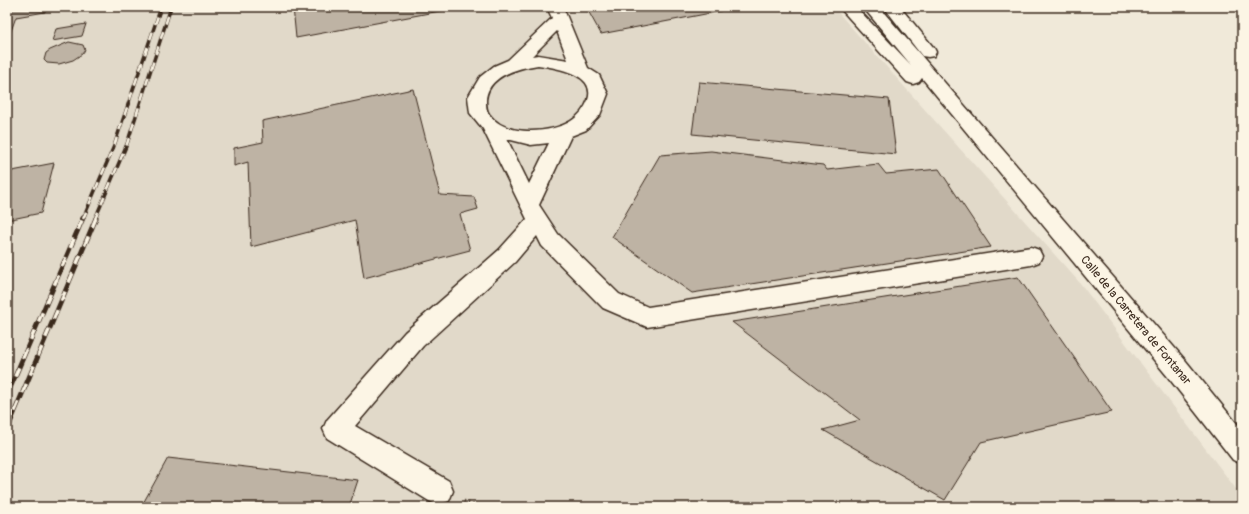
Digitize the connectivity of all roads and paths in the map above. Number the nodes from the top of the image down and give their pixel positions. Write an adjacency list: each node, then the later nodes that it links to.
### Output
1 (847, 7): 9 (street)
2 (871, 7): 9 (street)
3 (892, 7): 9 (street)
4 (558, 13): 5 (street); 6 (street)
5 (515, 63): 6 (street); 7 (street)
6 (580, 68): 8 (street)
7 (492, 129): 8 (street); 10 (street)
8 (563, 134): 10 (street)
9 (1028, 191): 12 (street, Calle de la Carretera de Fontanar)
10 (533, 213): 11 (street); 13 (street)
11 (1030, 256)
12 (1242, 450)
13 (439, 491)

